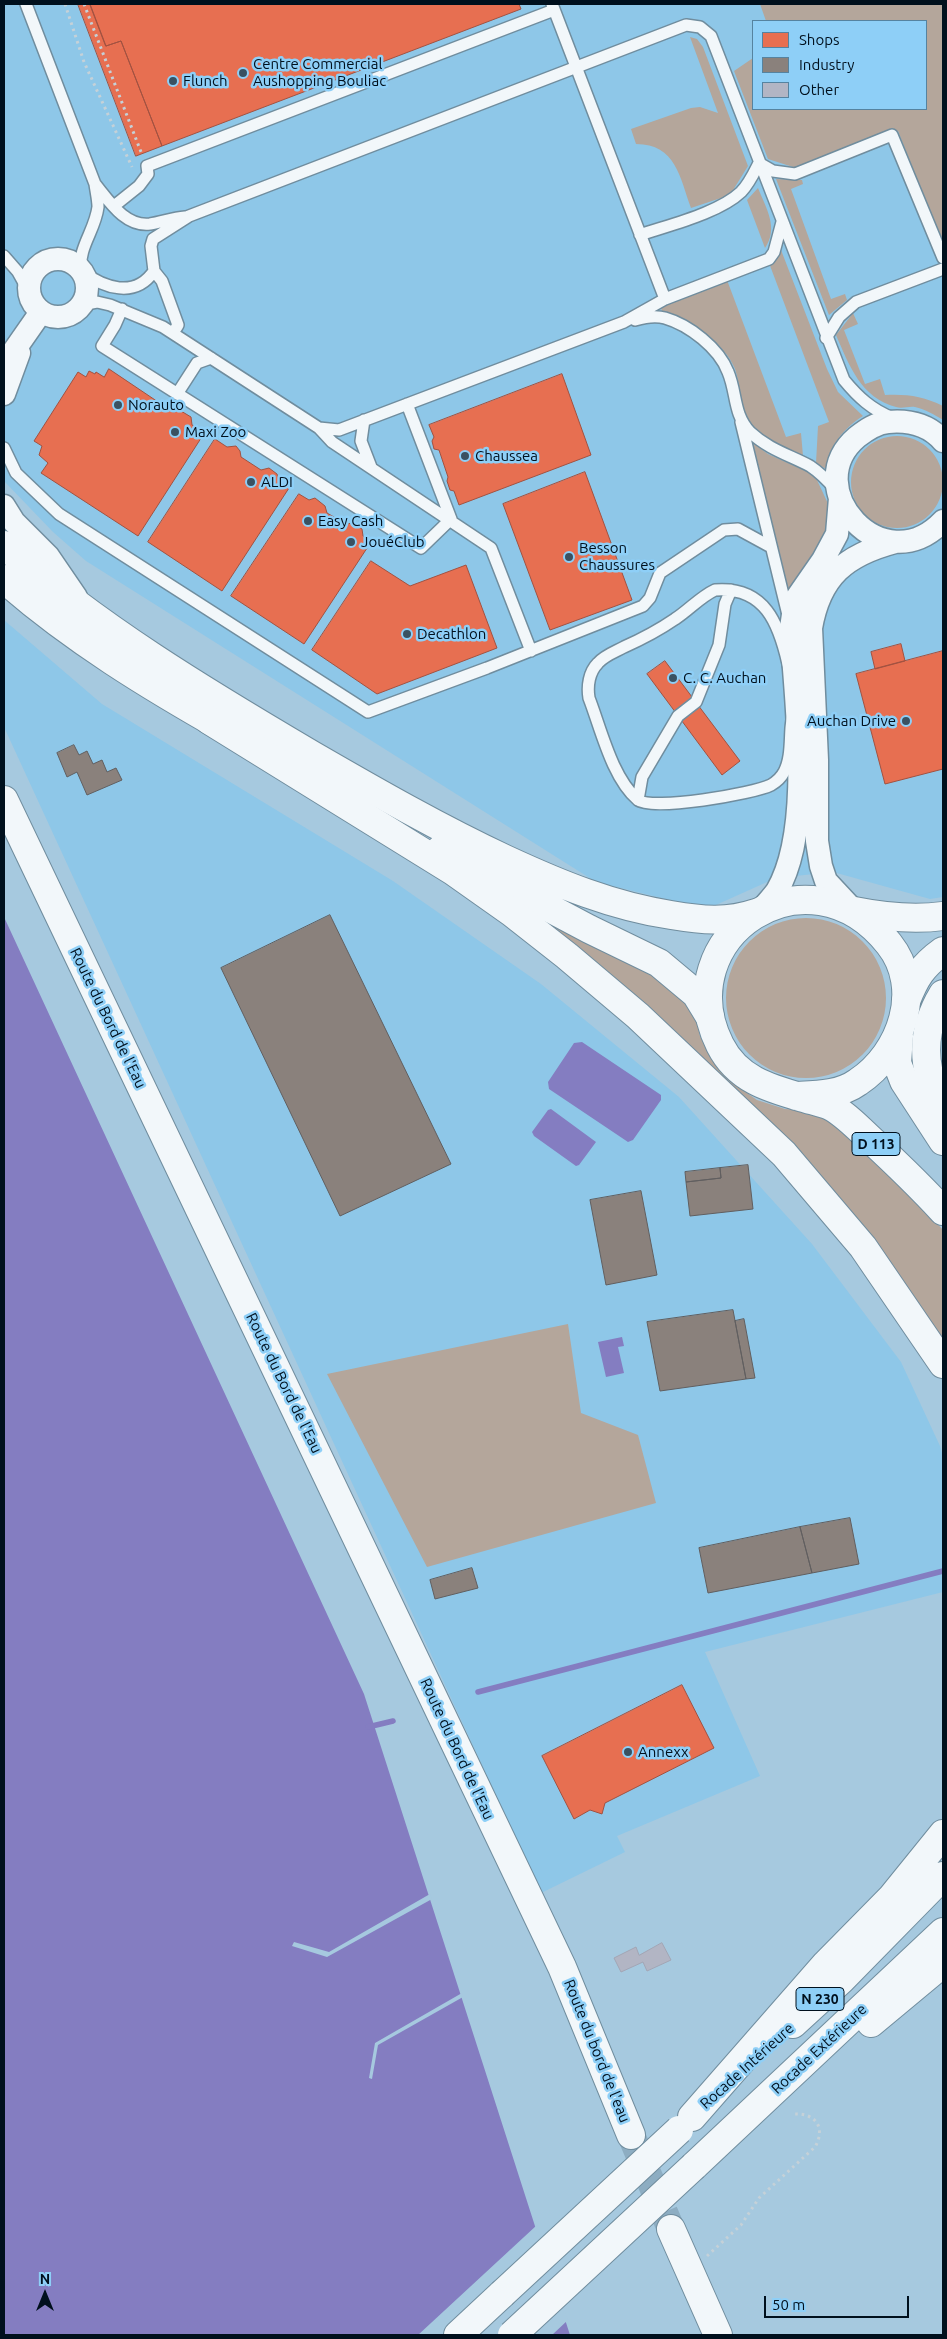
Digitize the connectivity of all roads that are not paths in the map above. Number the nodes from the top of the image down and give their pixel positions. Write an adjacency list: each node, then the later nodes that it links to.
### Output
1 (26, 4): 5 (lane)
2 (553, 7): 3 (lane); 6 (lane)
3 (576, 68): 4 (lane); 7 (lane); 9 (lane)
4 (759, 163): 8 (lane); 9 (lane); 11 (lane)
5 (95, 184): 6 (lane); 13 (lane)
6 (114, 206): 7 (lane)
7 (189, 216): 14 (lane)
8 (782, 222): 16 (lane); 23 (lane)
9 (640, 235): 16 (lane)
10 (4, 256): 15 (lane)
11 (943, 258)
12 (943, 269): 23 (lane)
13 (81, 271): 14 (lane); 15 (street); 17 (street)
14 (154, 271): 21 (lane)
15 (28, 290): 19 (street)
16 (664, 299): 20 (lane)
17 (81, 305): 18 (lane); 19 (street)
18 (122, 309): 21 (lane); 28 (lane)
19 (41, 312): 22 (street)
20 (624, 322): 29 (lane); 31 (lane)
21 (173, 333): 25 (lane)
22 (26, 336): 24 (street); 26 (street); 27 (street)
23 (826, 338): 32 (lane)
24 (4, 353)
25 (211, 358): 28 (lane); 33 (lane)
26 (4, 365)
27 (4, 394)
28 (177, 394): 39 (lane)
29 (407, 404): 30 (lane); 39 (lane)
30 (364, 420): 33 (lane); 36 (lane)
31 (740, 420): 37 (lane); 43 (lane)
32 (901, 421): 34 (street); 37 (street)
33 (319, 428): 36 (lane)
34 (942, 438)
35 (4, 448): 48 (lane)
36 (370, 467): 39 (lane)
37 (839, 495): 41 (street); 47 (street)
38 (4, 506): 46 (street)
39 (450, 519): 48 (lane)
40 (943, 521): 41 (street)
41 (895, 542): 53 (street)
42 (4, 544): 46 (main road)
43 (771, 547): 47 (lane); 48 (lane)
44 (4, 579): 50 (main road)
45 (731, 590): 49 (lane); 52 (lane); 52 (lane)
46 (83, 609): 54 (main road)
47 (791, 628): 49 (street)
48 (531, 651)
49 (794, 693): 52 (lane); 54 (street)
50 (209, 720): 59 (main road); 65 (main road)
51 (4, 800): 70 (main road, Route du Bord de l'Eau)
52 (638, 800)
53 (854, 911): 54 (main road); 55 (main road); 58 (main road)
54 (758, 912): 59 (main road)
55 (943, 916)
56 (943, 951): 58 (main road)
57 (943, 994): 62 (main road)
58 (906, 1001): 60 (main road)
59 (710, 1017): 61 (main road)
60 (898, 1036): 61 (main road); 63 (main road)
61 (796, 1096): 64 (main road, D 113)
62 (943, 1107)
63 (943, 1141)
64 (943, 1211)
65 (943, 1364)
66 (943, 1834): 71 (main road)
67 (943, 1876): 71 (main road, Rocade Intérieure / N 230)
68 (943, 1932): 73 (main road, Rocade Extérieure / N 230)
69 (943, 1963): 73 (main road)
70 (562, 1967): 72 (main road, Route du bord de l'eau)
71 (685, 2123): 75 (main road, N 230, bridge)
72 (631, 2135)
73 (702, 2159): 76 (main road, N 230, bridge)
74 (671, 2229): 77 (main road)
75 (458, 2335)
76 (512, 2335)
77 (718, 2335)

